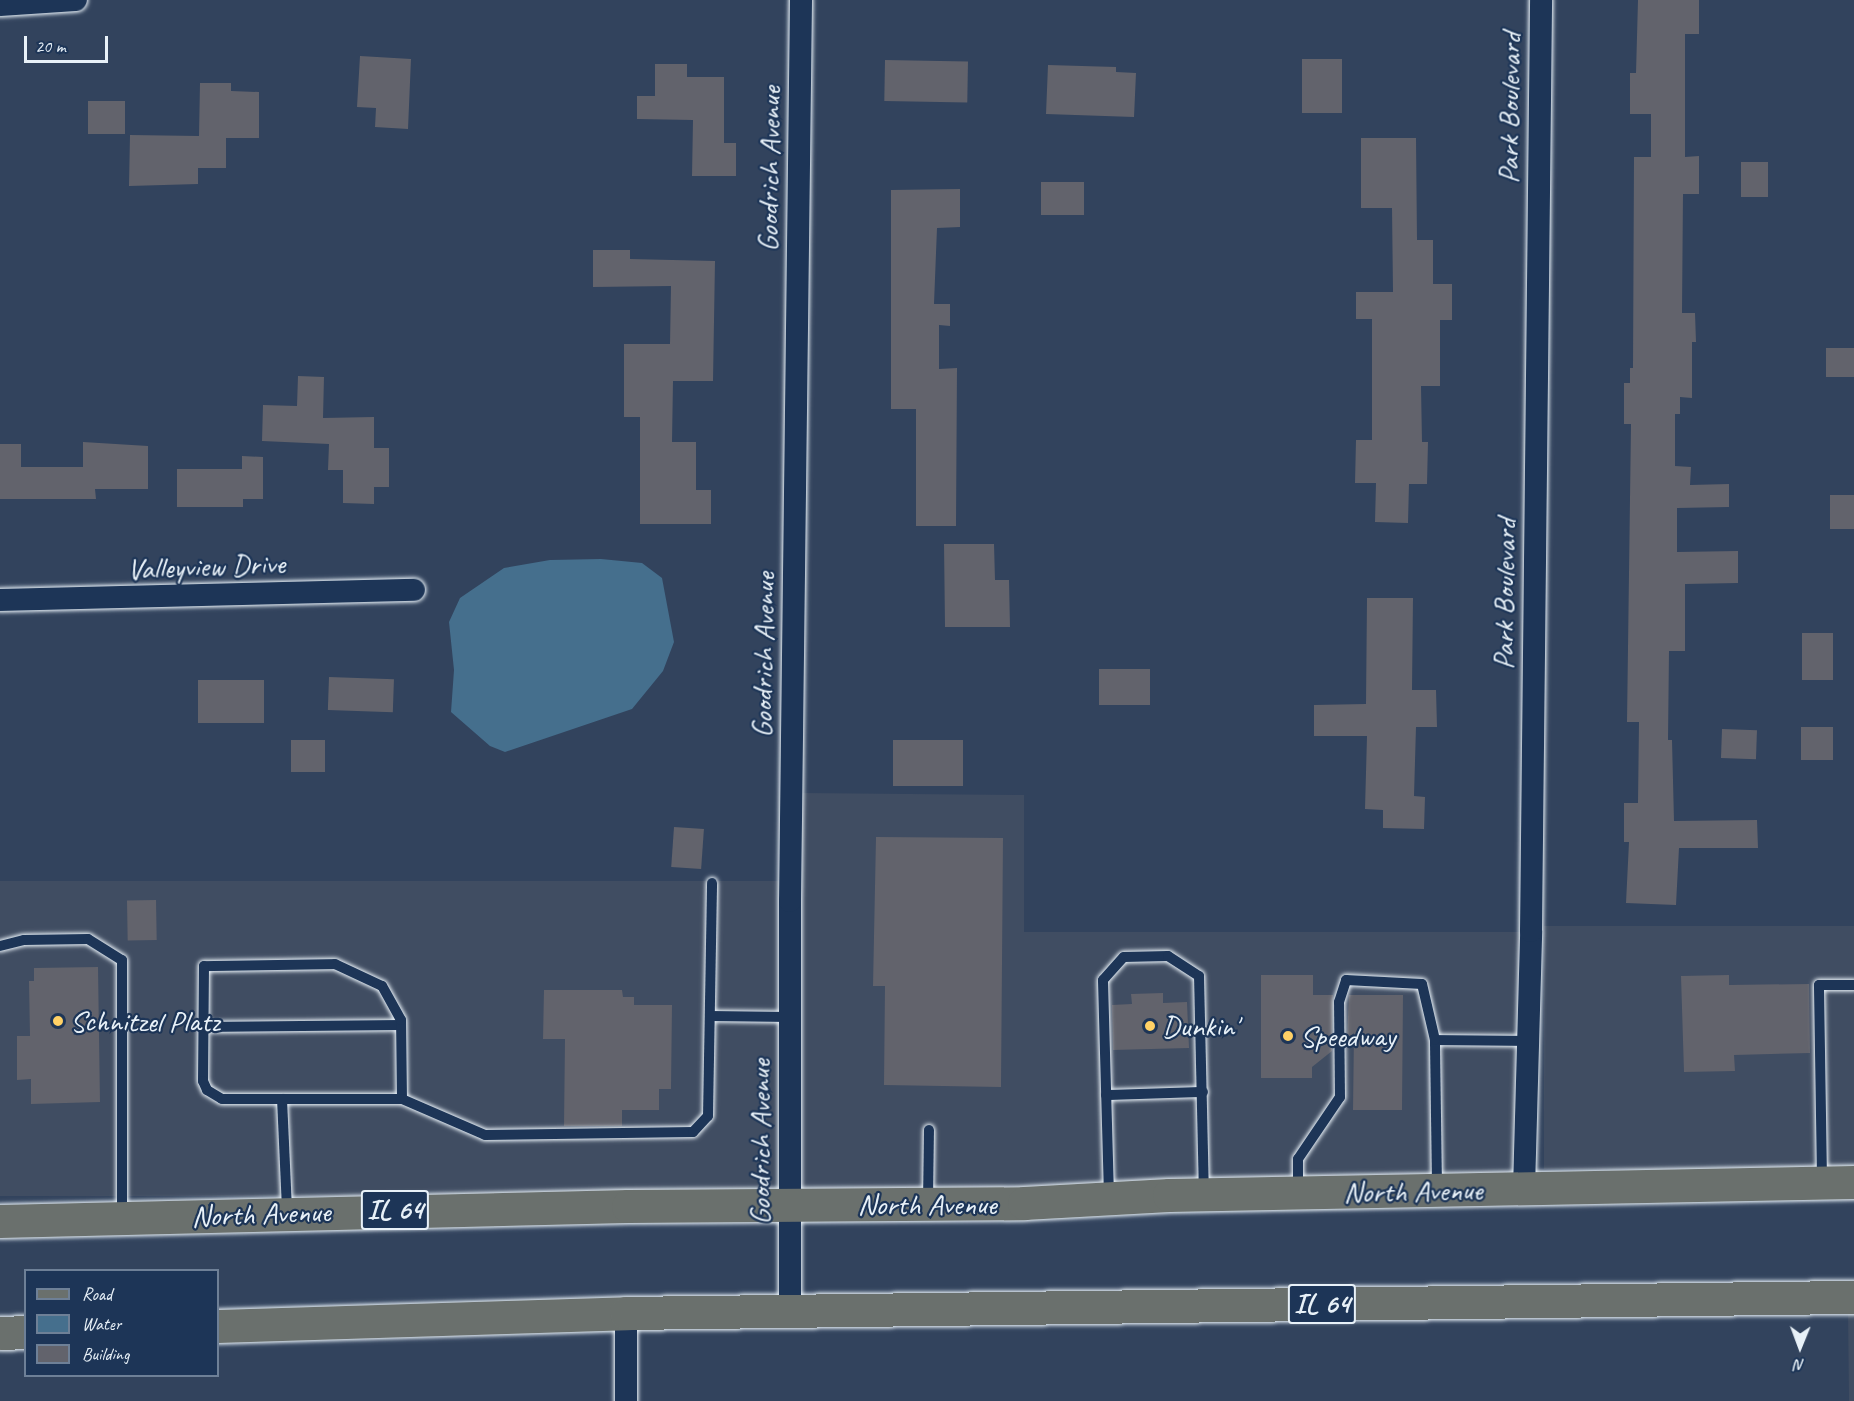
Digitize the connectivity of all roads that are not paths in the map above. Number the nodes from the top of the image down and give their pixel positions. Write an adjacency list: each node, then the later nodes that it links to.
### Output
1 (76, 0): 4 (street)
2 (801, 0): 11 (street, Goodrich Avenue)
3 (1541, 0): 15 (street, Park Boulevard)
4 (0, 5)
5 (414, 590): 6 (street, Valleyview Drive)
6 (0, 600)
7 (712, 882): 10 (lane)
8 (0, 946): 31 (lane)
9 (1854, 985): 21 (lane)
10 (710, 1016): 11 (lane); 19 (lane)
11 (790, 1017): 29 (street, Goodrich Avenue)
12 (400, 1025): 13 (lane); 13 (lane); 19 (lane)
13 (203, 1027): 18 (lane)
14 (1435, 1040): 15 (lane); 24 (lane); 25 (lane)
15 (1528, 1041): 23 (street, Park Boulevard)
16 (1203, 1092): 17 (lane); 17 (lane); 26 (lane)
17 (1106, 1095): 27 (lane)
18 (282, 1099): 19 (lane); 30 (lane)
19 (402, 1099)
20 (929, 1130): 28 (lane)
21 (1822, 1182): 22 (main road, North Avenue / IL 64); 23 (main road, North Avenue / IL 64)
22 (1854, 1182)
23 (1524, 1189): 24 (main road, North Avenue / IL 64)
24 (1437, 1190): 25 (main road, North Avenue / IL 64)
25 (1299, 1193): 26 (main road, North Avenue / IL 64)
26 (1204, 1195): 27 (main road, North Avenue / IL 64)
27 (1109, 1199): 28 (main road, North Avenue / IL 64)
28 (928, 1204): 29 (main road, North Avenue / IL 64)
29 (789, 1205): 30 (main road, North Avenue / IL 64); 34 (street, Goodrich Avenue)
30 (287, 1213): 31 (main road, North Avenue / IL 64)
31 (122, 1219): 32 (main road, North Avenue / IL 64)
32 (0, 1221)
33 (1854, 1297): 34 (main road, IL 64)
34 (790, 1311): 35 (main road, IL 64)
35 (626, 1312): 36 (main road, IL 64); 39 (street)
36 (219, 1326)
37 (24, 1332): 38 (main road)
38 (0, 1333)
39 (626, 1401)

